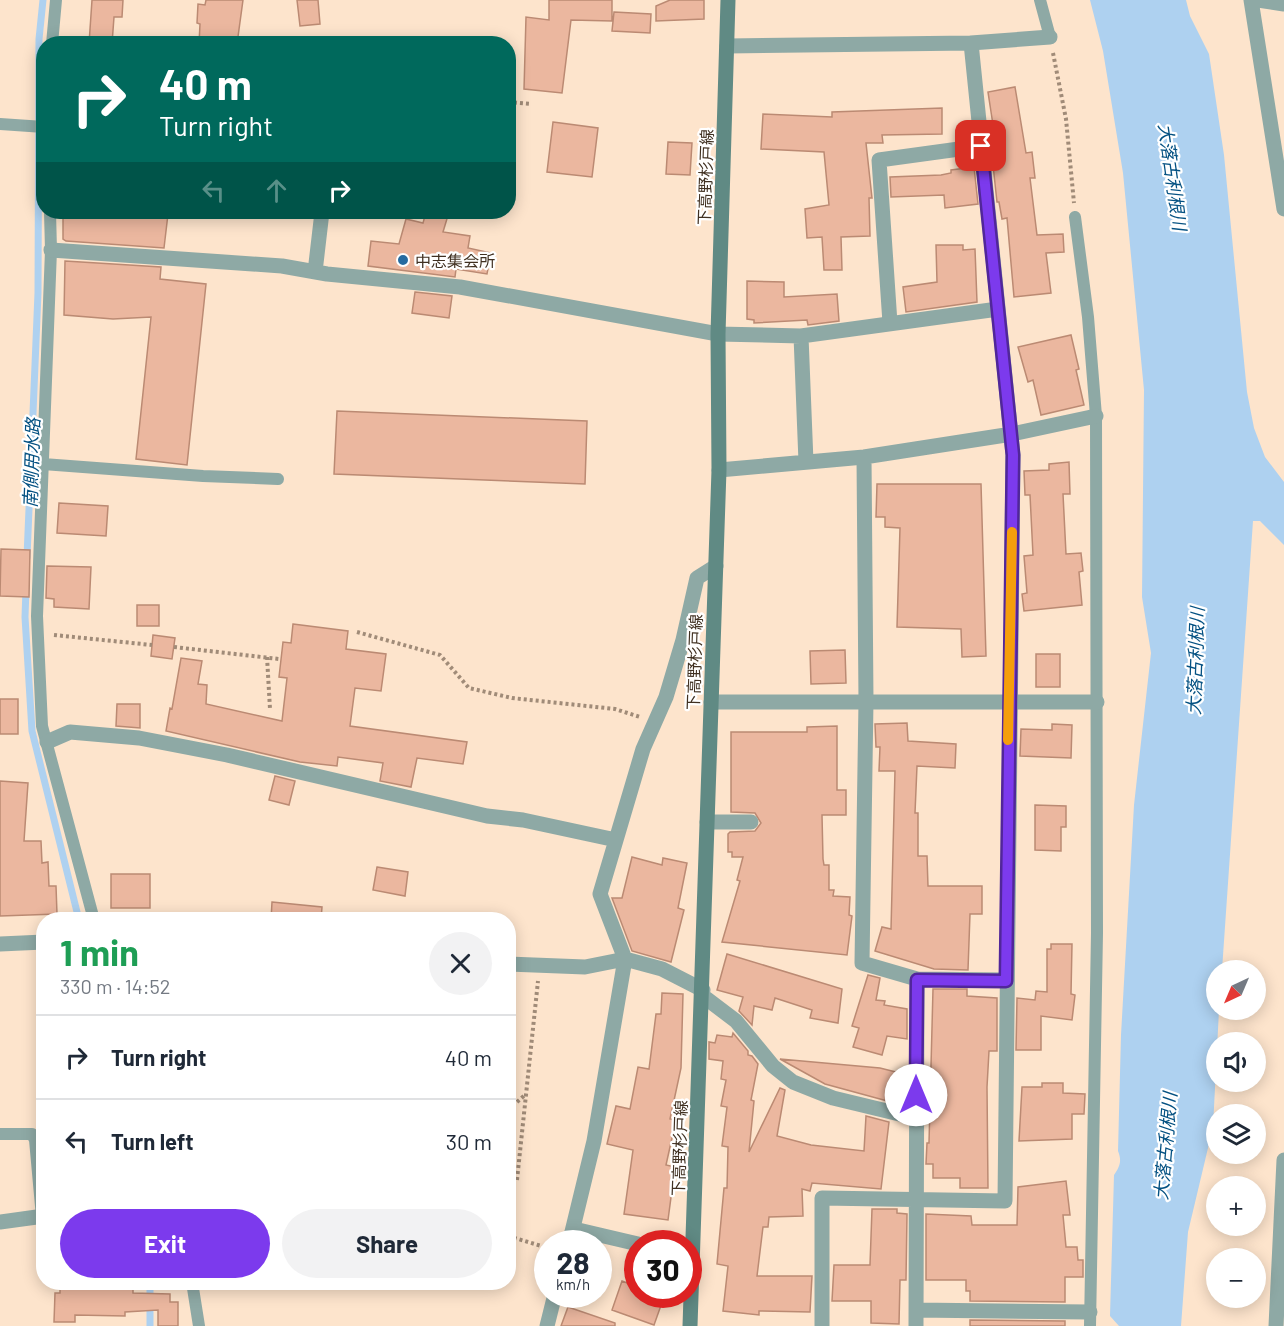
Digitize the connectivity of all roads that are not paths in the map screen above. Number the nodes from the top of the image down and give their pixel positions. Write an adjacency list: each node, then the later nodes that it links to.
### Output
1 (56, 0): 7 (lane)
2 (728, 0): 10 (main road, 下高野杉戸線)
3 (1040, 0): 8 (lane)
4 (1251, 0): 14 (street)
5 (1258, 0): 6 (street)
6 (1284, 3)
7 (53, 36)
8 (1050, 37): 9 (street)
9 (971, 43): 10 (street); 13 (street)
10 (727, 46): 22 (main road, 下高野杉戸線)
11 (0, 124): 12 (lane)
12 (36, 126)
13 (981, 146): 20 (street); 21 (street)
14 (1284, 209)
15 (1075, 217): 24 (lane)
16 (50, 219): 18 (lane)
17 (320, 219): 19 (street)
18 (51, 250): 19 (street); 28 (lane)
19 (315, 272): 22 (street)
20 (998, 309): 21 (street); 25 (street)
21 (890, 323): 23 (street)
22 (718, 334): 23 (street); 29 (main road, 下高野杉戸線)
23 (801, 336): 27 (street)
24 (1096, 416): 25 (street); 35 (lane)
25 (1012, 434): 26 (street); 33 (street)
26 (864, 457): 27 (street); 32 (street)
27 (806, 462): 29 (street)
28 (43, 464): 30 (lane); 36 (lane)
29 (719, 470): 31 (main road, 下高野杉戸線)
30 (278, 479)
31 (716, 566): 34 (main road, 下高野杉戸線); 39 (street)
32 (866, 701): 33 (street); 34 (street); 45 (street)
33 (1008, 701): 35 (street); 46 (street)
34 (711, 702): 37 (main road, 下高野杉戸線)
35 (1097, 702): 62 (lane)
36 (47, 742): 39 (street); 40 (lane)
37 (707, 822): 38 (street); 47 (main road, 下高野杉戸線)
38 (751, 822)
39 (616, 840): 43 (street)
40 (92, 912)
41 (36, 942): 42 (street)
42 (0, 944)
43 (625, 958): 44 (street); 47 (street); 55 (street)
44 (516, 965)
45 (917, 980): 46 (street); 48 (street)
46 (1006, 981): 52 (street)
47 (703, 993): 48 (street); 56 (main road, 下高野杉戸線)
48 (916, 1118): 52 (street)
49 (0, 1134): 50 (lane)
50 (36, 1150)
51 (1284, 1160): 57 (street)
52 (916, 1200): 61 (street); 67 (street)
53 (36, 1218): 54 (street)
54 (0, 1222)
55 (572, 1230)
56 (692, 1230)
57 (1281, 1281): 69 (street)
58 (193, 1290): 64 (lane)
59 (552, 1308): 65 (street)
60 (690, 1308): 66 (main road, 下高野杉戸線)
61 (916, 1310): 63 (street); 68 (street)
62 (1090, 1319): 63 (street)
63 (1019, 1320)
64 (199, 1326)
65 (548, 1326)
66 (690, 1326)
67 (822, 1326)
68 (916, 1326)
69 (1276, 1326)

